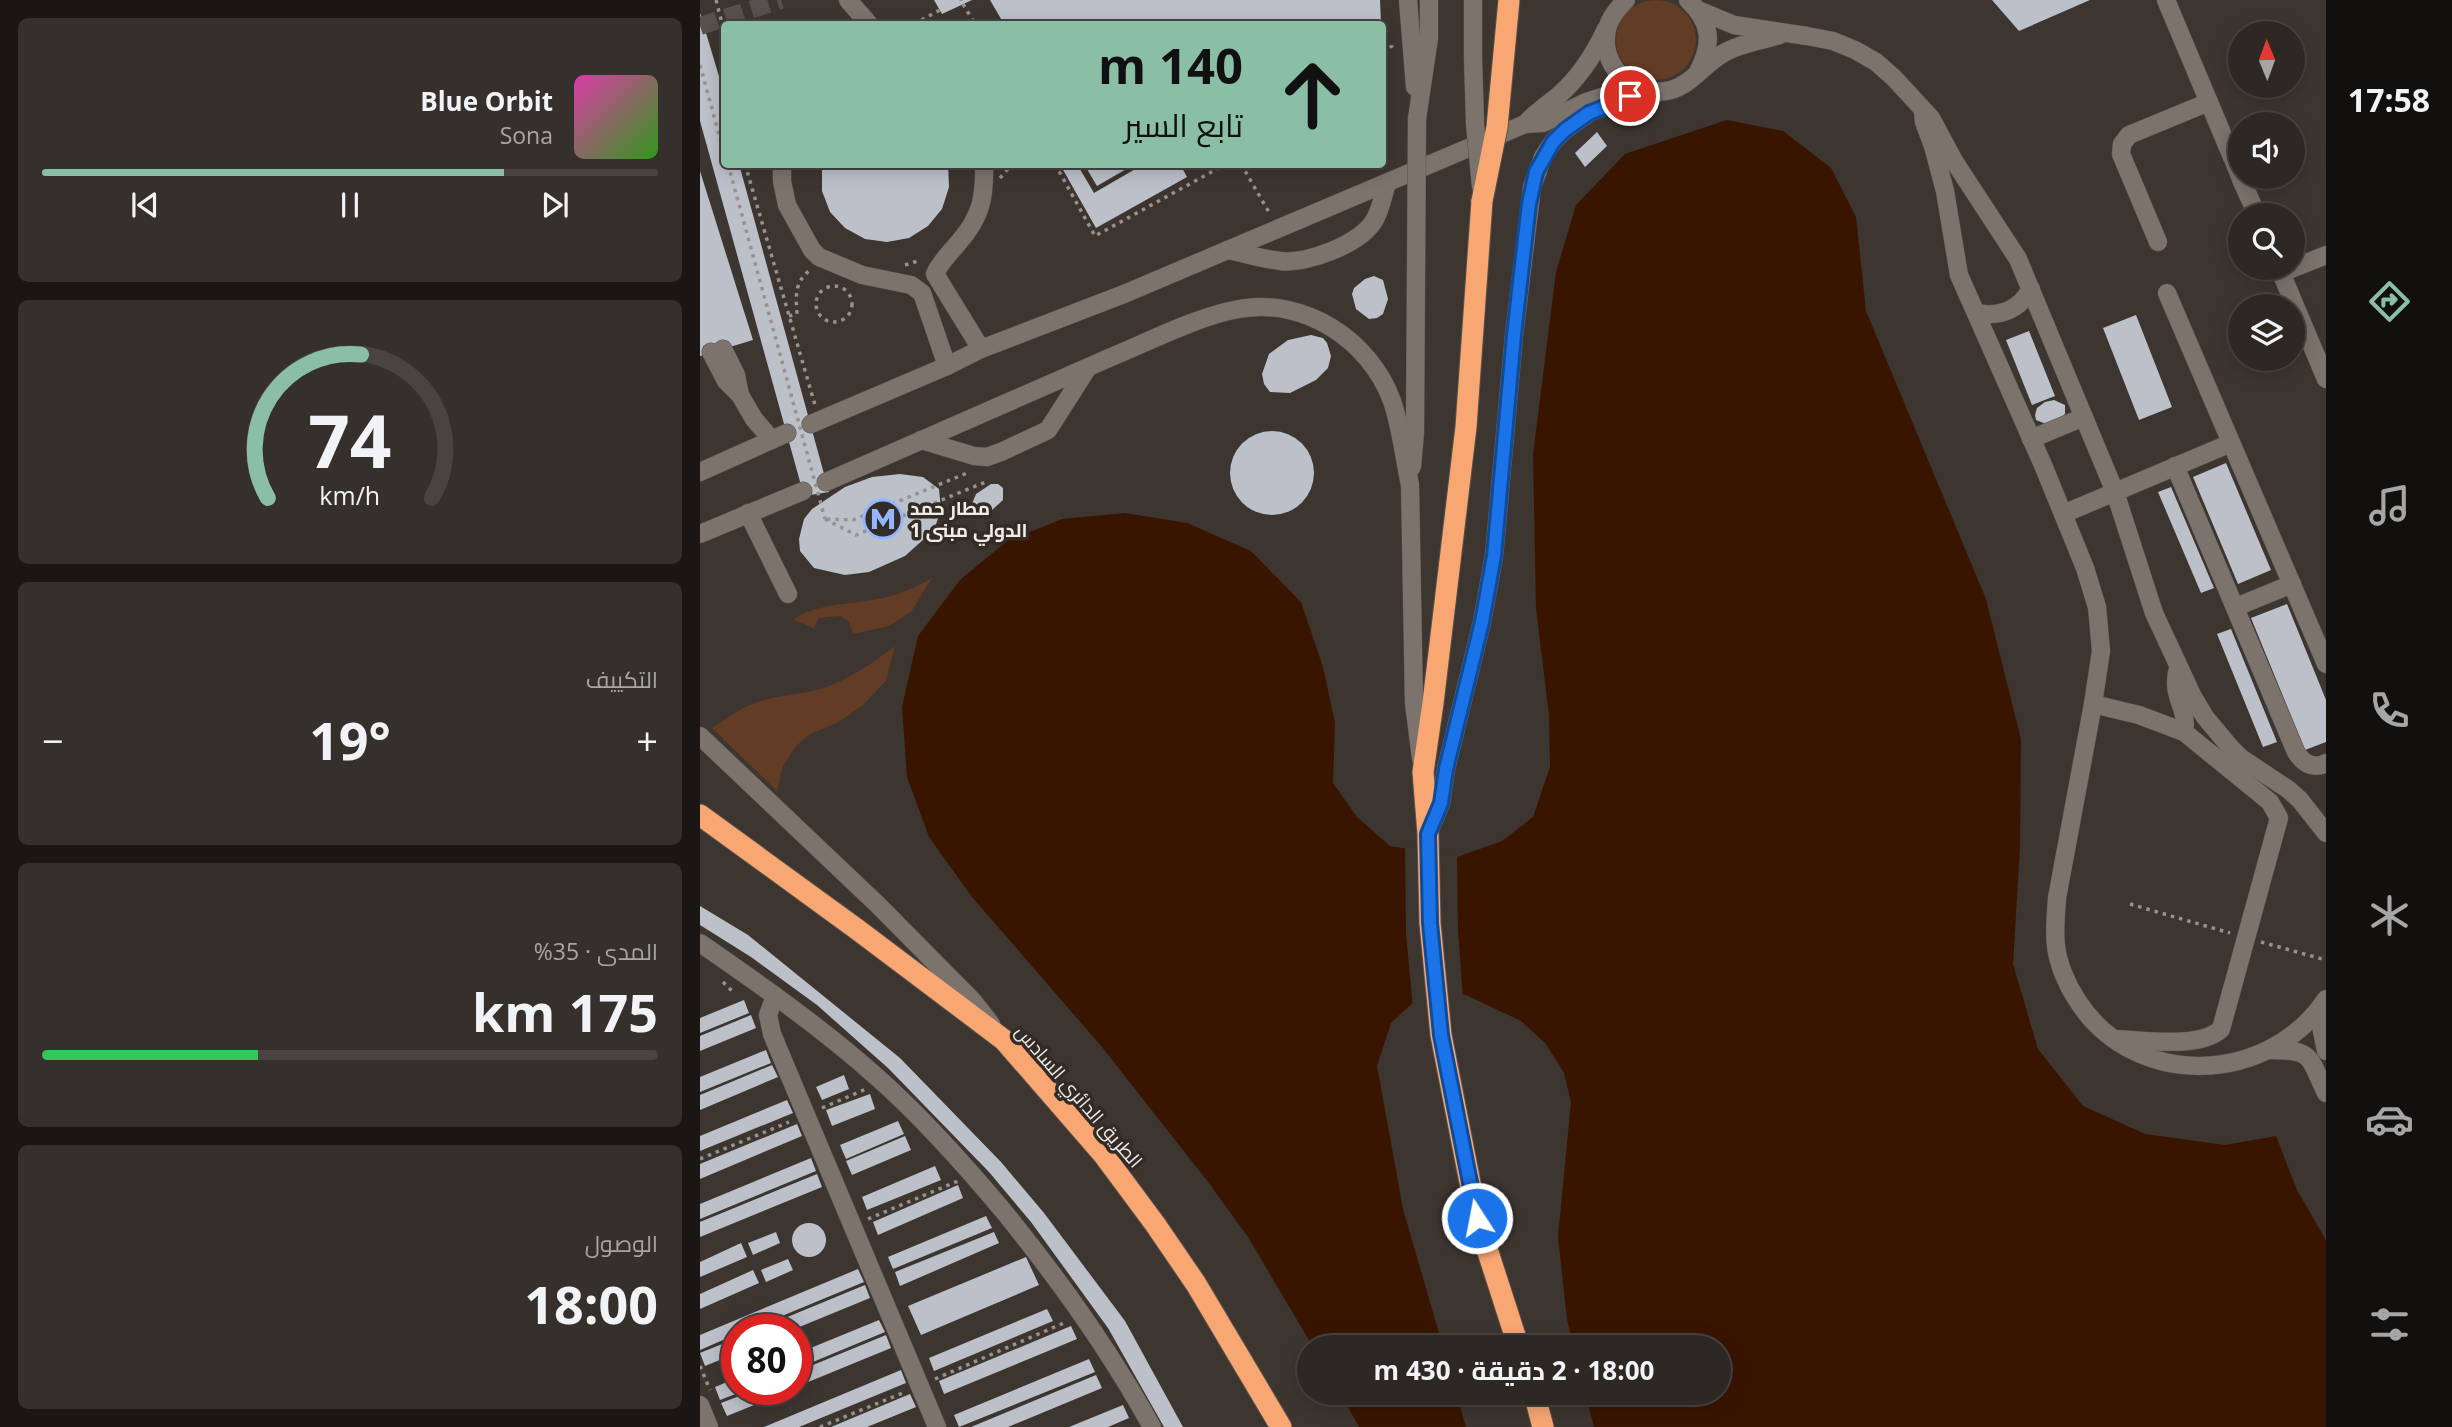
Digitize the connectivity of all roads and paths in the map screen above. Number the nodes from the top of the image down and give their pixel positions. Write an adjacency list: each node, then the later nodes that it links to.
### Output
1 (716, 0): 12 (path)
2 (848, 0): 13 (lane)
3 (1408, 0): 23 (lane)
4 (1429, 0): 23 (lane)
5 (1472, 0): 35 (lane, bridge)
6 (1509, 0): 35 (highway, bridge)
7 (2166, 0): 21 (lane)
8 (962, 2): 15 (path)
9 (1693, 5): 16 (lane); 18 (lane)
10 (1617, 9): 19 (lane); 24 (lane)
11 (940, 10): 14 (path)
12 (721, 21)
13 (866, 21)
14 (920, 21)
15 (973, 21)
16 (1789, 33): 18 (lane); 22 (lane)
17 (700, 65): 25 (path)
18 (1698, 72): 19 (lane)
19 (1655, 92): 20 (lane)
20 (1621, 97): 24 (lane); 84 (lane)
21 (2209, 102): 26 (lane); 37 (lane)
22 (1923, 112): 45 (lane); 48 (lane)
23 (1417, 119): 65 (lane, bridge)
24 (1525, 124): 34 (lane)
25 (721, 142)
26 (2228, 147)
27 (729, 168): 70 (path, bridge)
28 (746, 168): 49 (path)
29 (782, 168): 52 (lane)
30 (984, 168): 50 (lane)
31 (1057, 168): 32 (path)
32 (1219, 168)
33 (1243, 168): 36 (path)
34 (1387, 183): 36 (lane); 38 (lane)
35 (1482, 201): 81 (highway)
36 (1279, 228): 38 (lane)
37 (2158, 242)
38 (1227, 250): 50 (lane)
39 (929, 255): 42 (path)
40 (2326, 255): 41 (lane)
41 (2305, 262)
42 (898, 266)
43 (813, 268): 49 (path)
44 (2284, 280): 54 (lane)
45 (2031, 289): 48 (lane); 55 (lane)
46 (2167, 293): 59 (lane)
47 (815, 307): 47 (path)
48 (1976, 313): 57 (lane)
49 (789, 316): 56 (path)
50 (981, 349): 52 (lane)
51 (717, 351): 62 (lane)
52 (947, 366): 56 (lane)
53 (1087, 369): 58 (lane); 58 (lane); 65 (lane, bridge)
54 (2326, 379)
55 (2084, 417): 57 (lane); 67 (lane)
56 (815, 422)
57 (2031, 439): 69 (lane)
58 (921, 440): 64 (lane)
59 (2231, 443): 60 (lane); 72 (lane)
60 (2175, 466): 67 (lane); 74 (lane)
61 (973, 471): 70 (path)
62 (700, 472)
63 (988, 481): 70 (path)
64 (826, 482)
65 (1410, 485): 81 (lane)
66 (803, 491): 68 (lane)
67 (2115, 492): 69 (lane); 76 (lane)
68 (748, 513): 71 (lane); 73 (lane)
69 (2063, 514): 77 (lane)
70 (825, 519)
71 (700, 534)
72 (2292, 584): 74 (lane); 75 (lane)
73 (788, 594)
74 (2236, 607): 80 (lane)
75 (2326, 664)
76 (2178, 669): 78 (lane); 83 (lane)
77 (2094, 704): 78 (lane); 88 (lane)
78 (2184, 732): 88 (lane)
79 (700, 736): 89 (lane)
80 (2326, 763)
81 (1423, 772): 84 (highway)
82 (700, 816): 89 (highway, الطريق الدائري السادس)
83 (2326, 833)
84 (1428, 843): 99 (highway)
85 (700, 943): 86 (lane)
86 (775, 996): 96 (lane); 97 (lane)
87 (2322, 1005): 90 (lane); 91 (lane)
88 (2113, 1038): 90 (lane)
89 (1004, 1040): 107 (highway, الطريق الدائري السادس)
90 (2269, 1050): 94 (lane)
91 (2326, 1051)
92 (858, 1081): 93 (path)
93 (867, 1089)
94 (2326, 1093)
95 (951, 1172): 96 (path)
96 (965, 1176): 97 (path); 106 (lane)
97 (852, 1225): 100 (lane)
98 (1063, 1312): 100 (path)
99 (1515, 1335)
100 (919, 1386): 104 (path); 105 (lane)
101 (700, 1405): 103 (lane)
102 (1538, 1405): 108 (highway)
103 (709, 1427)
104 (820, 1427)
105 (937, 1427)
106 (1152, 1427)
107 (1281, 1427)
108 (1545, 1427)

